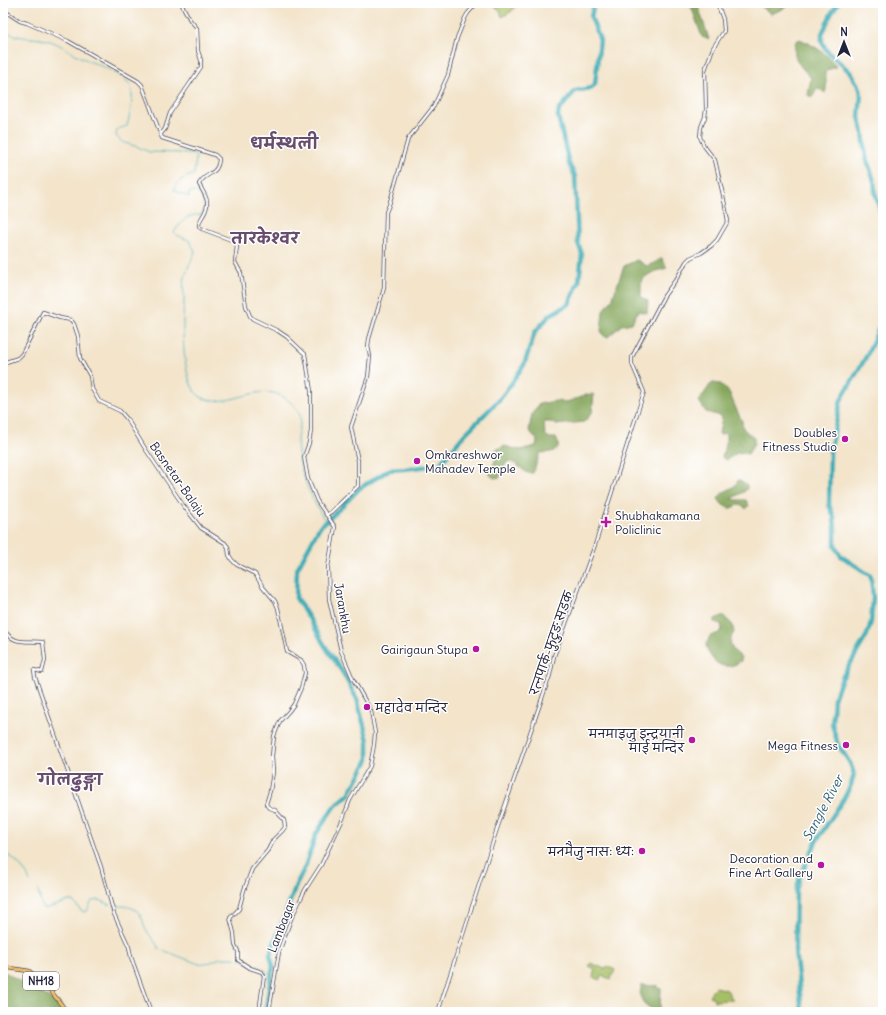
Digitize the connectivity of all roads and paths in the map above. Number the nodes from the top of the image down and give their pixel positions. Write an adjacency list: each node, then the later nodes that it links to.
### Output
1 (181, 3): 5 (street)
2 (477, 3): 7 (street)
3 (717, 3): 15 (street, रत्नपार्क-फुटुङ सडक)
4 (3, 10): 5 (street)
5 (160, 135): 7 (street)
6 (3, 363): 13 (street, Basnetar-Balaju)
7 (326, 515): 9 (street, Jarankhu)
8 (3, 628): 12 (street)
9 (316, 873): 14 (street, Lambagar)
10 (3, 967): 11 (main road, NH18)
11 (67, 1012)
12 (151, 1012)
13 (259, 1012)
14 (269, 1012)
15 (438, 1012)

